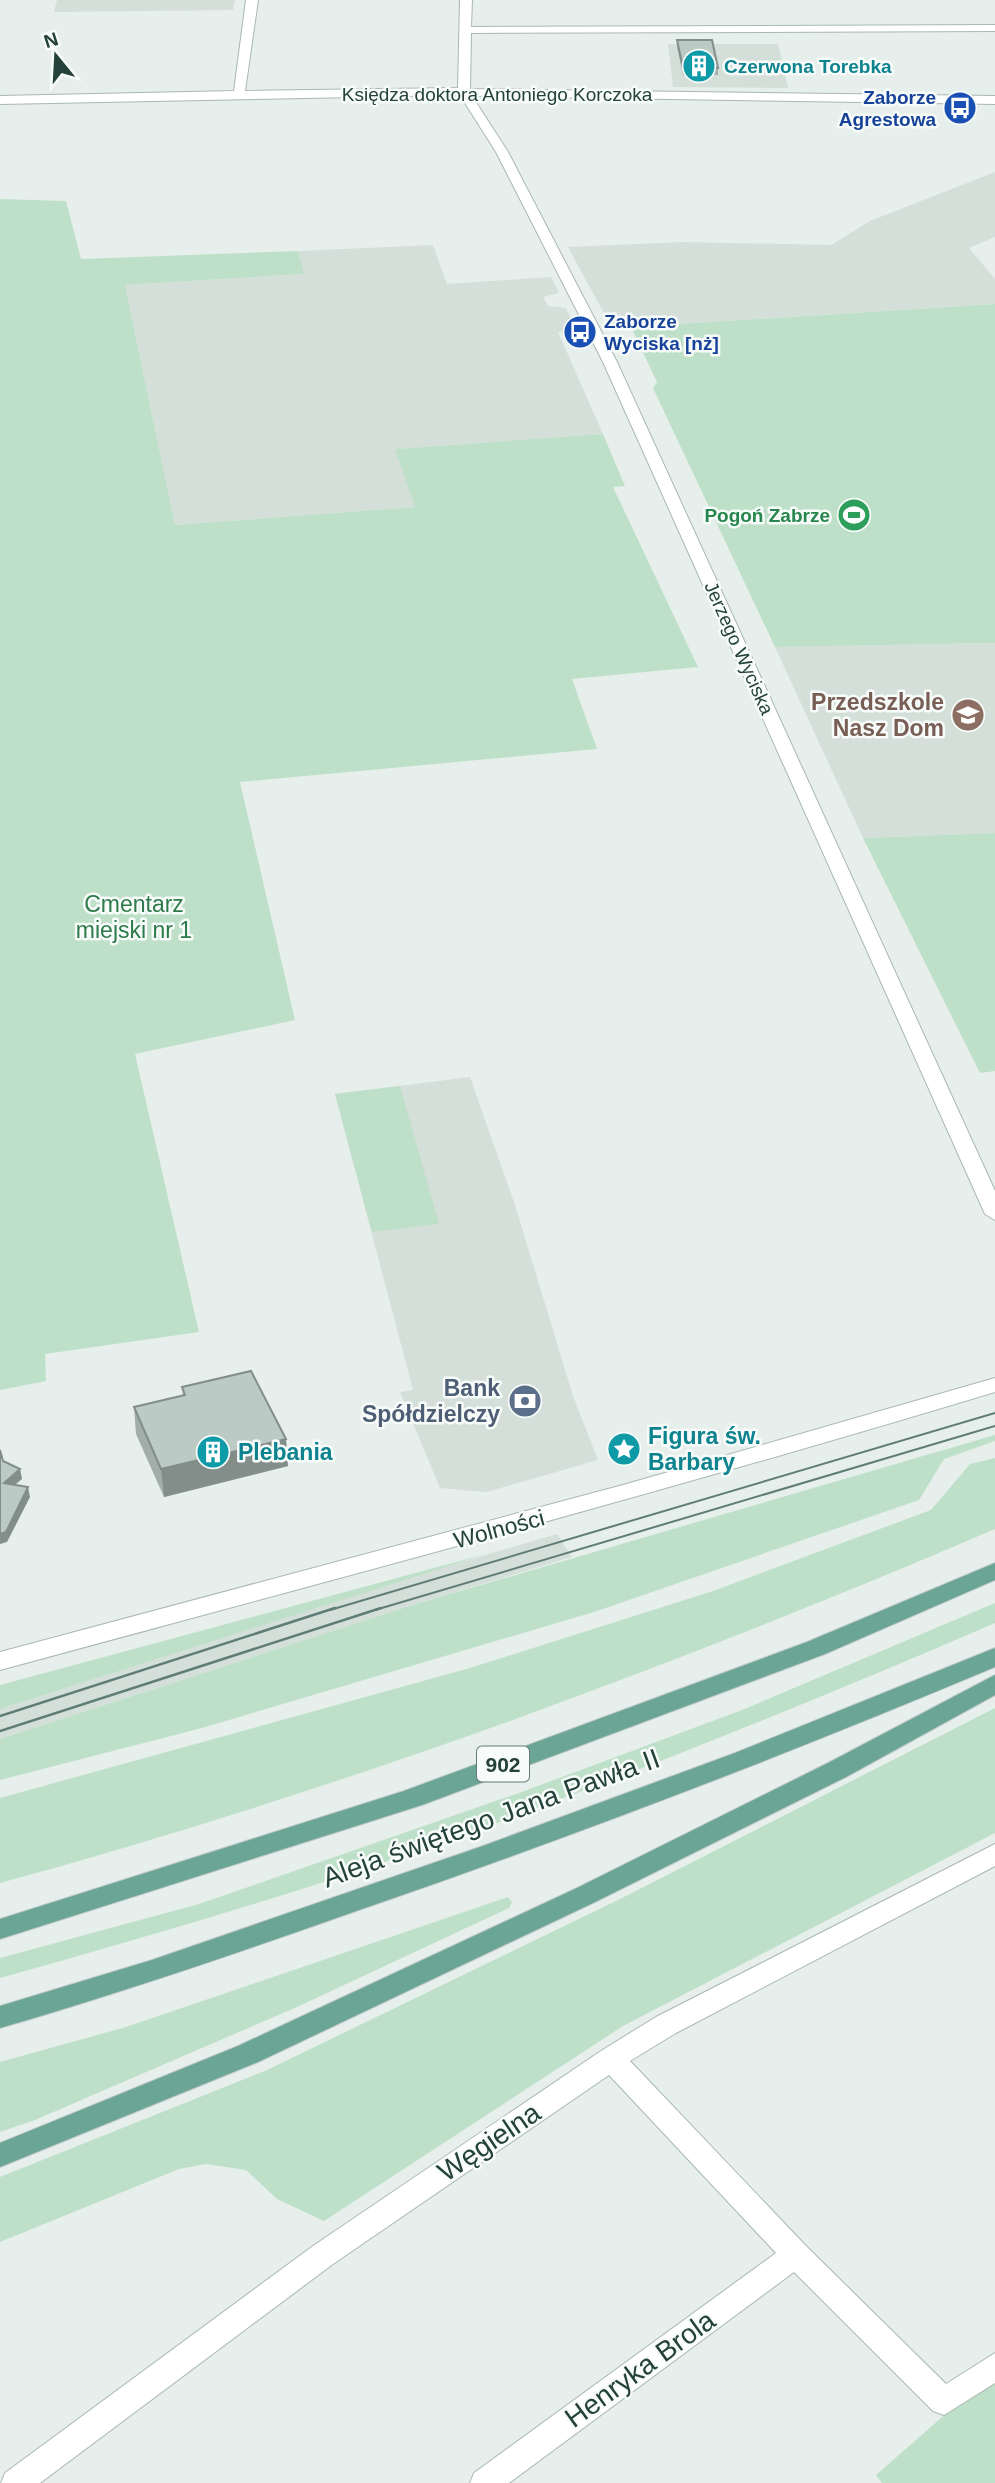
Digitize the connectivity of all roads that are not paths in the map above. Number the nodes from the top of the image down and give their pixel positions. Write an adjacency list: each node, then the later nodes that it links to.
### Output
1 (252, 0): 6 (street)
2 (466, 0): 4 (street)
3 (995, 28): 4 (street)
4 (467, 30): 5 (street)
5 (464, 92): 6 (street, Księdza doktora Antoniego Korczoka); 8 (street, Księdza doktora Antoniego Korczoka); 9 (street, Jerzego Wyciska)
6 (239, 95): 7 (street, Księdza doktora Antoniego Korczoka)
7 (0, 100)
8 (995, 100)
9 (995, 1214)
10 (995, 1385): 13 (street, Wolności)
11 (995, 1571): 16 (main road, Aleja świętego Jana Pawła II / 902)
12 (995, 1657): 17 (main road, Aleja świętego Jana Pawła II)
13 (0, 1661)
14 (995, 1684): 19 (main road)
15 (995, 1854): 18 (street, Węgielna)
16 (0, 1929)
17 (0, 2018)
18 (611, 2059): 20 (street); 22 (street, Węgielna)
19 (0, 2155)
20 (796, 2255): 21 (street); 23 (street, Henryka Brola)
21 (995, 2366)
22 (16, 2483)
23 (485, 2483)

